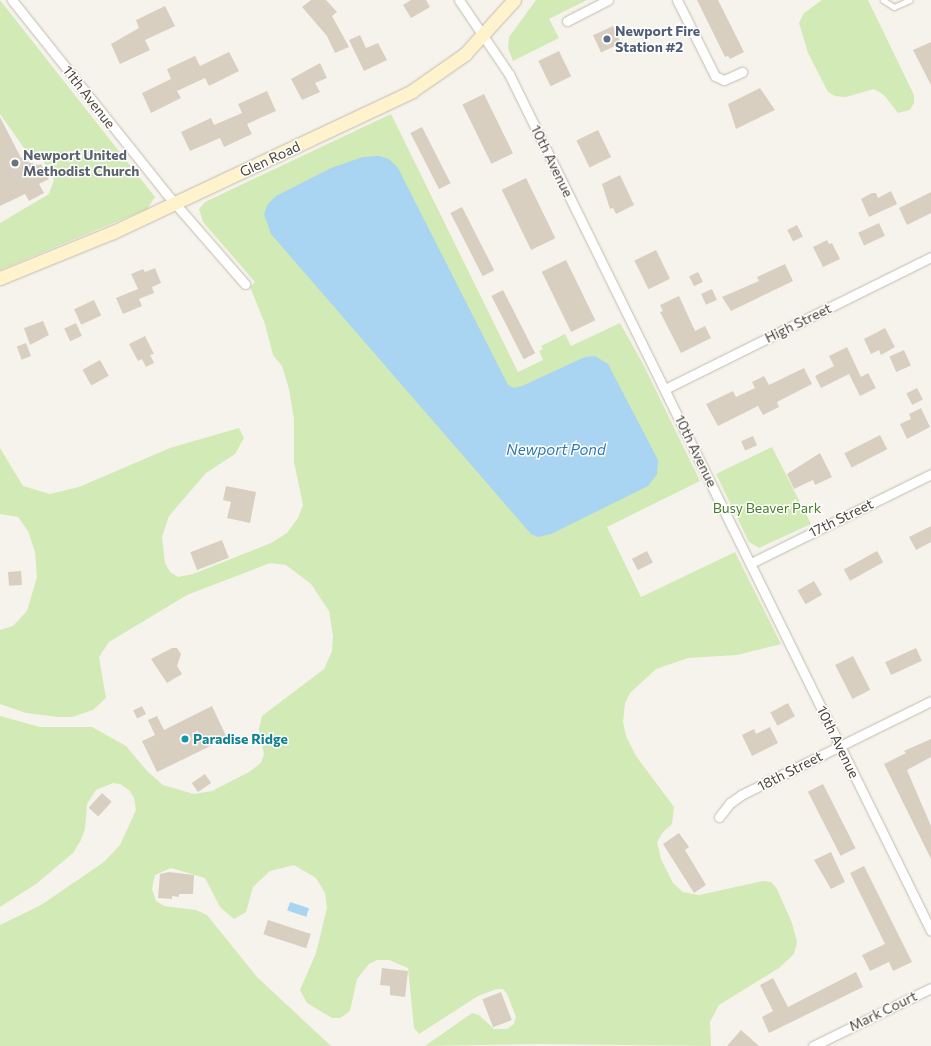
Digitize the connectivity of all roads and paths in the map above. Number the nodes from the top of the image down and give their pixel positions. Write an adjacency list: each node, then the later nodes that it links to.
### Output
1 (12, 0): 11 (street, 11th Avenue)
2 (460, 0): 9 (street, 10th Avenue)
3 (514, 0): 9 (street, Glen Road)
4 (608, 0): 8 (street)
5 (677, 0): 10 (street)
6 (883, 0): 7 (lane)
7 (910, 0)
8 (566, 21)
9 (485, 35): 11 (street, Glen Road); 15 (street, 10th Avenue)
10 (742, 72)
11 (175, 204): 13 (street, Glen Road); 14 (street, 11th Avenue)
12 (931, 258): 15 (street, High Street)
13 (0, 278)
14 (245, 284)
15 (665, 389): 17 (street, 10th Avenue)
16 (931, 474): 17 (street, 17th Street)
17 (751, 563): 19 (street, 10th Avenue)
18 (931, 701): 19 (street, 18th Street)
19 (839, 746): 20 (street, 18th Street); 21 (street, 10th Avenue)
20 (719, 817)
21 (931, 931)
22 (931, 988): 23 (street, Mark Court)
23 (813, 1046)

